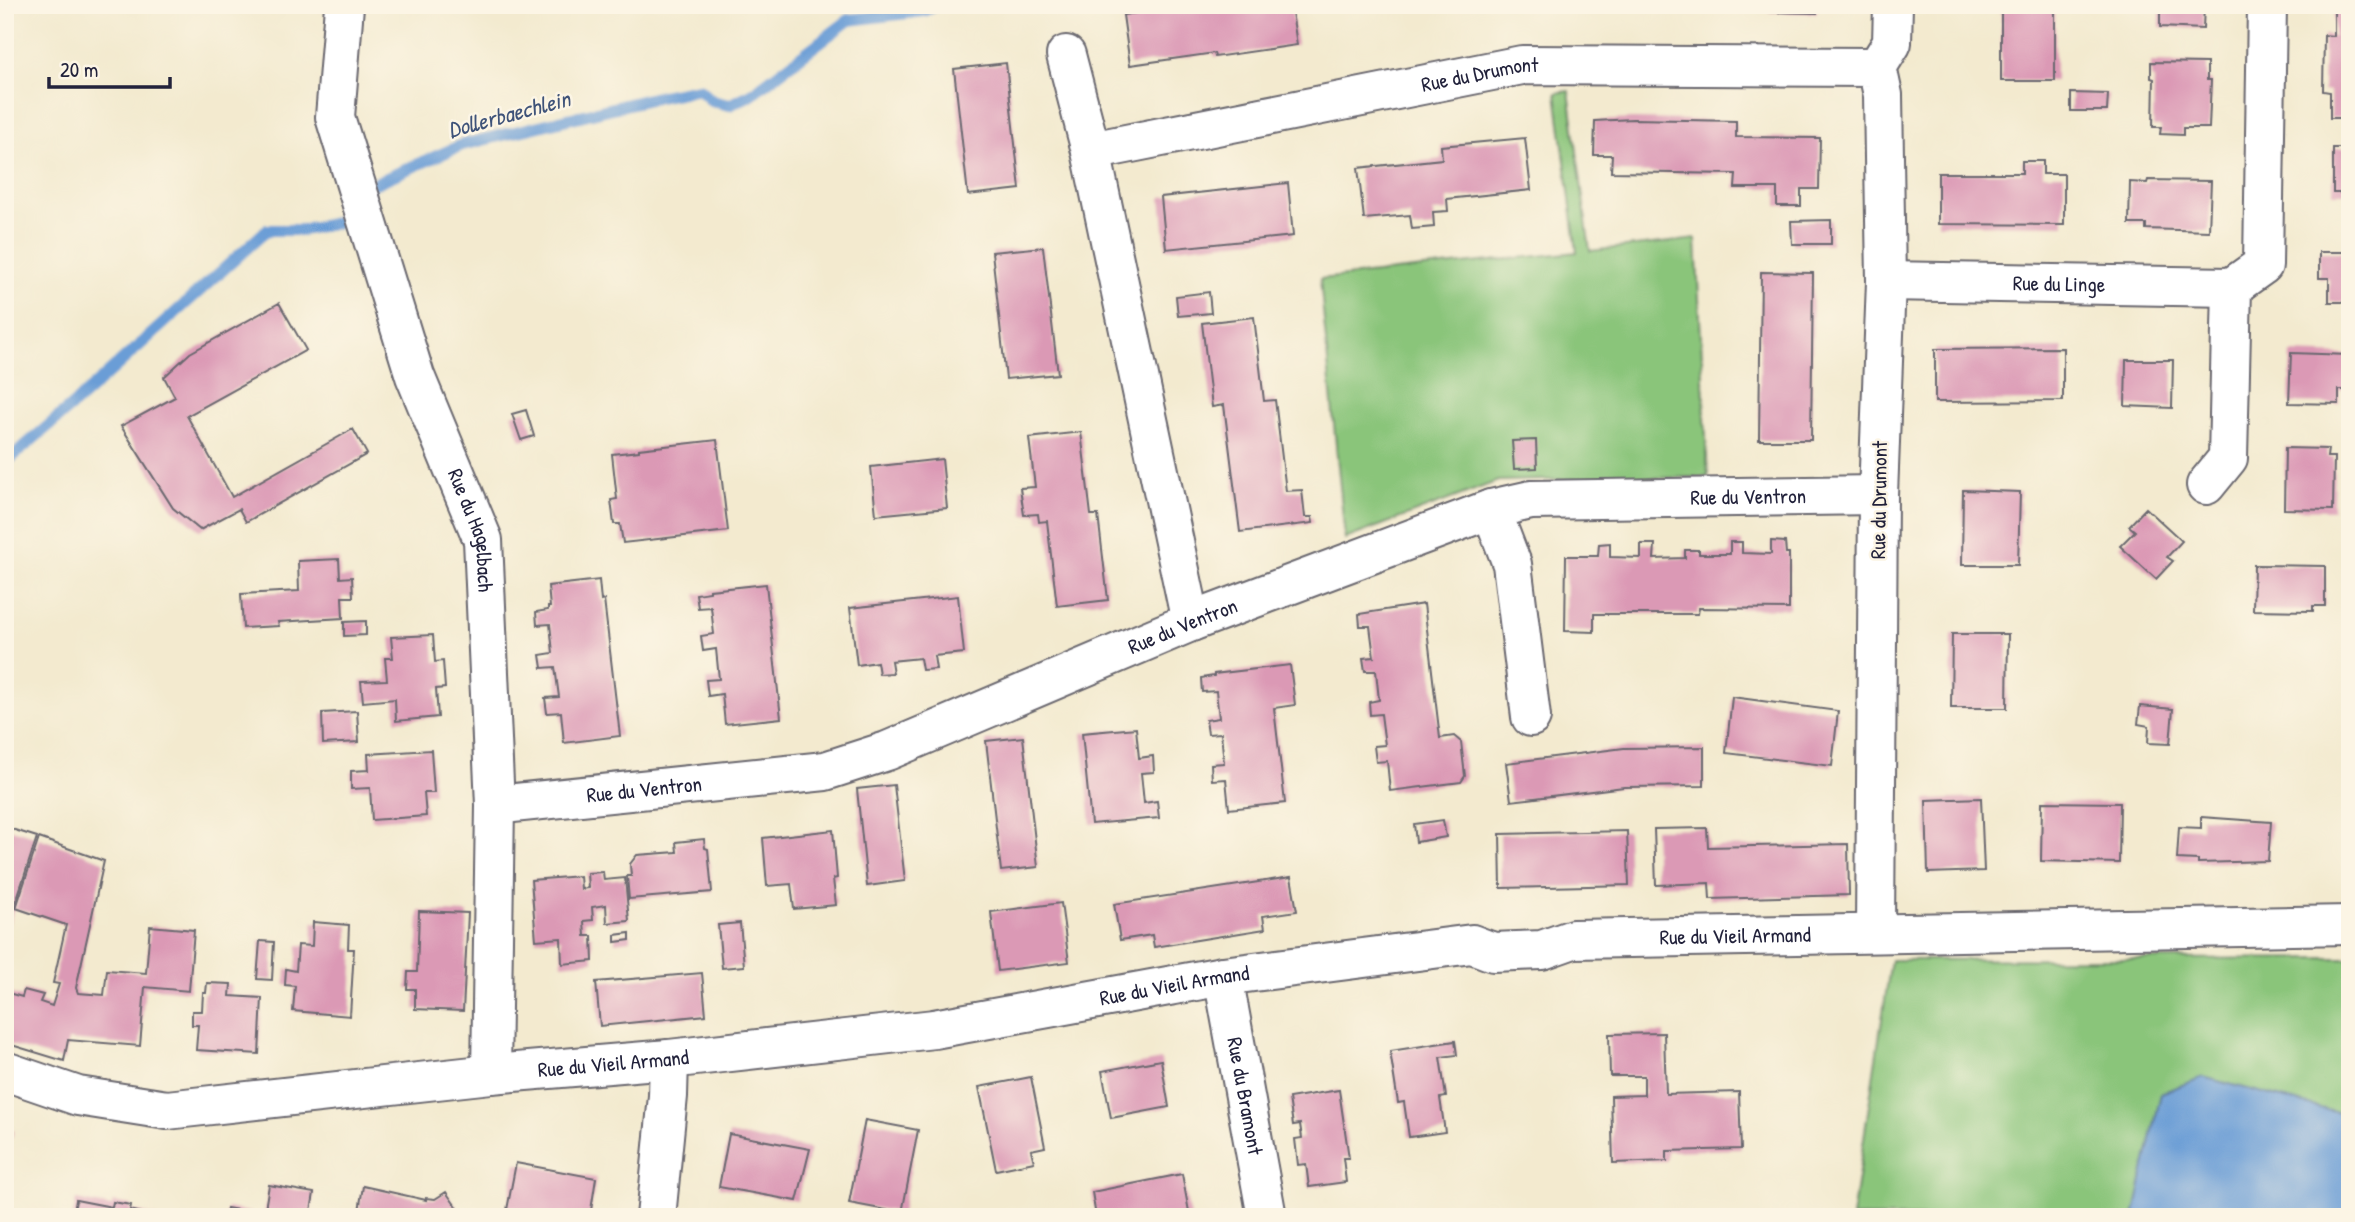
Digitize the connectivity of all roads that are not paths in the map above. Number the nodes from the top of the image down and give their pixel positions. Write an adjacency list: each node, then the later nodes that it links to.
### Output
1 (1893, 5): 5 (street)
2 (2267, 5): 8 (street)
3 (344, 6): 14 (street, Rue du Hagelbach)
4 (1066, 55): 6 (street)
5 (1877, 67): 6 (street, Rue du Drumont); 7 (street, Rue du Drumont)
6 (1091, 151): 12 (street)
7 (1886, 281): 8 (street, Rue du Linge); 10 (street, Rue du Drumont)
8 (2232, 287): 9 (street)
9 (2206, 485)
10 (1878, 495): 11 (street, Rue du Ventron); 16 (street, Rue du Drumont)
11 (1491, 509): 12 (street, Rue du Ventron); 13 (street)
12 (1191, 622): 14 (street, Rue du Ventron)
13 (1531, 717)
14 (495, 805): 20 (street, Rue du Hagelbach)
15 (2350, 925): 16 (street, Rue du Vieil Armand)
16 (1875, 933): 17 (street, Rue du Vieil Armand)
17 (1223, 976): 18 (street, Rue du Vieil Armand); 22 (street, Rue du Bramont)
18 (669, 1059): 20 (street, Rue du Vieil Armand); 21 (street)
19 (5, 1071): 20 (street, Rue du Vieil Armand)
20 (491, 1074)
21 (656, 1217)
22 (1267, 1217)

